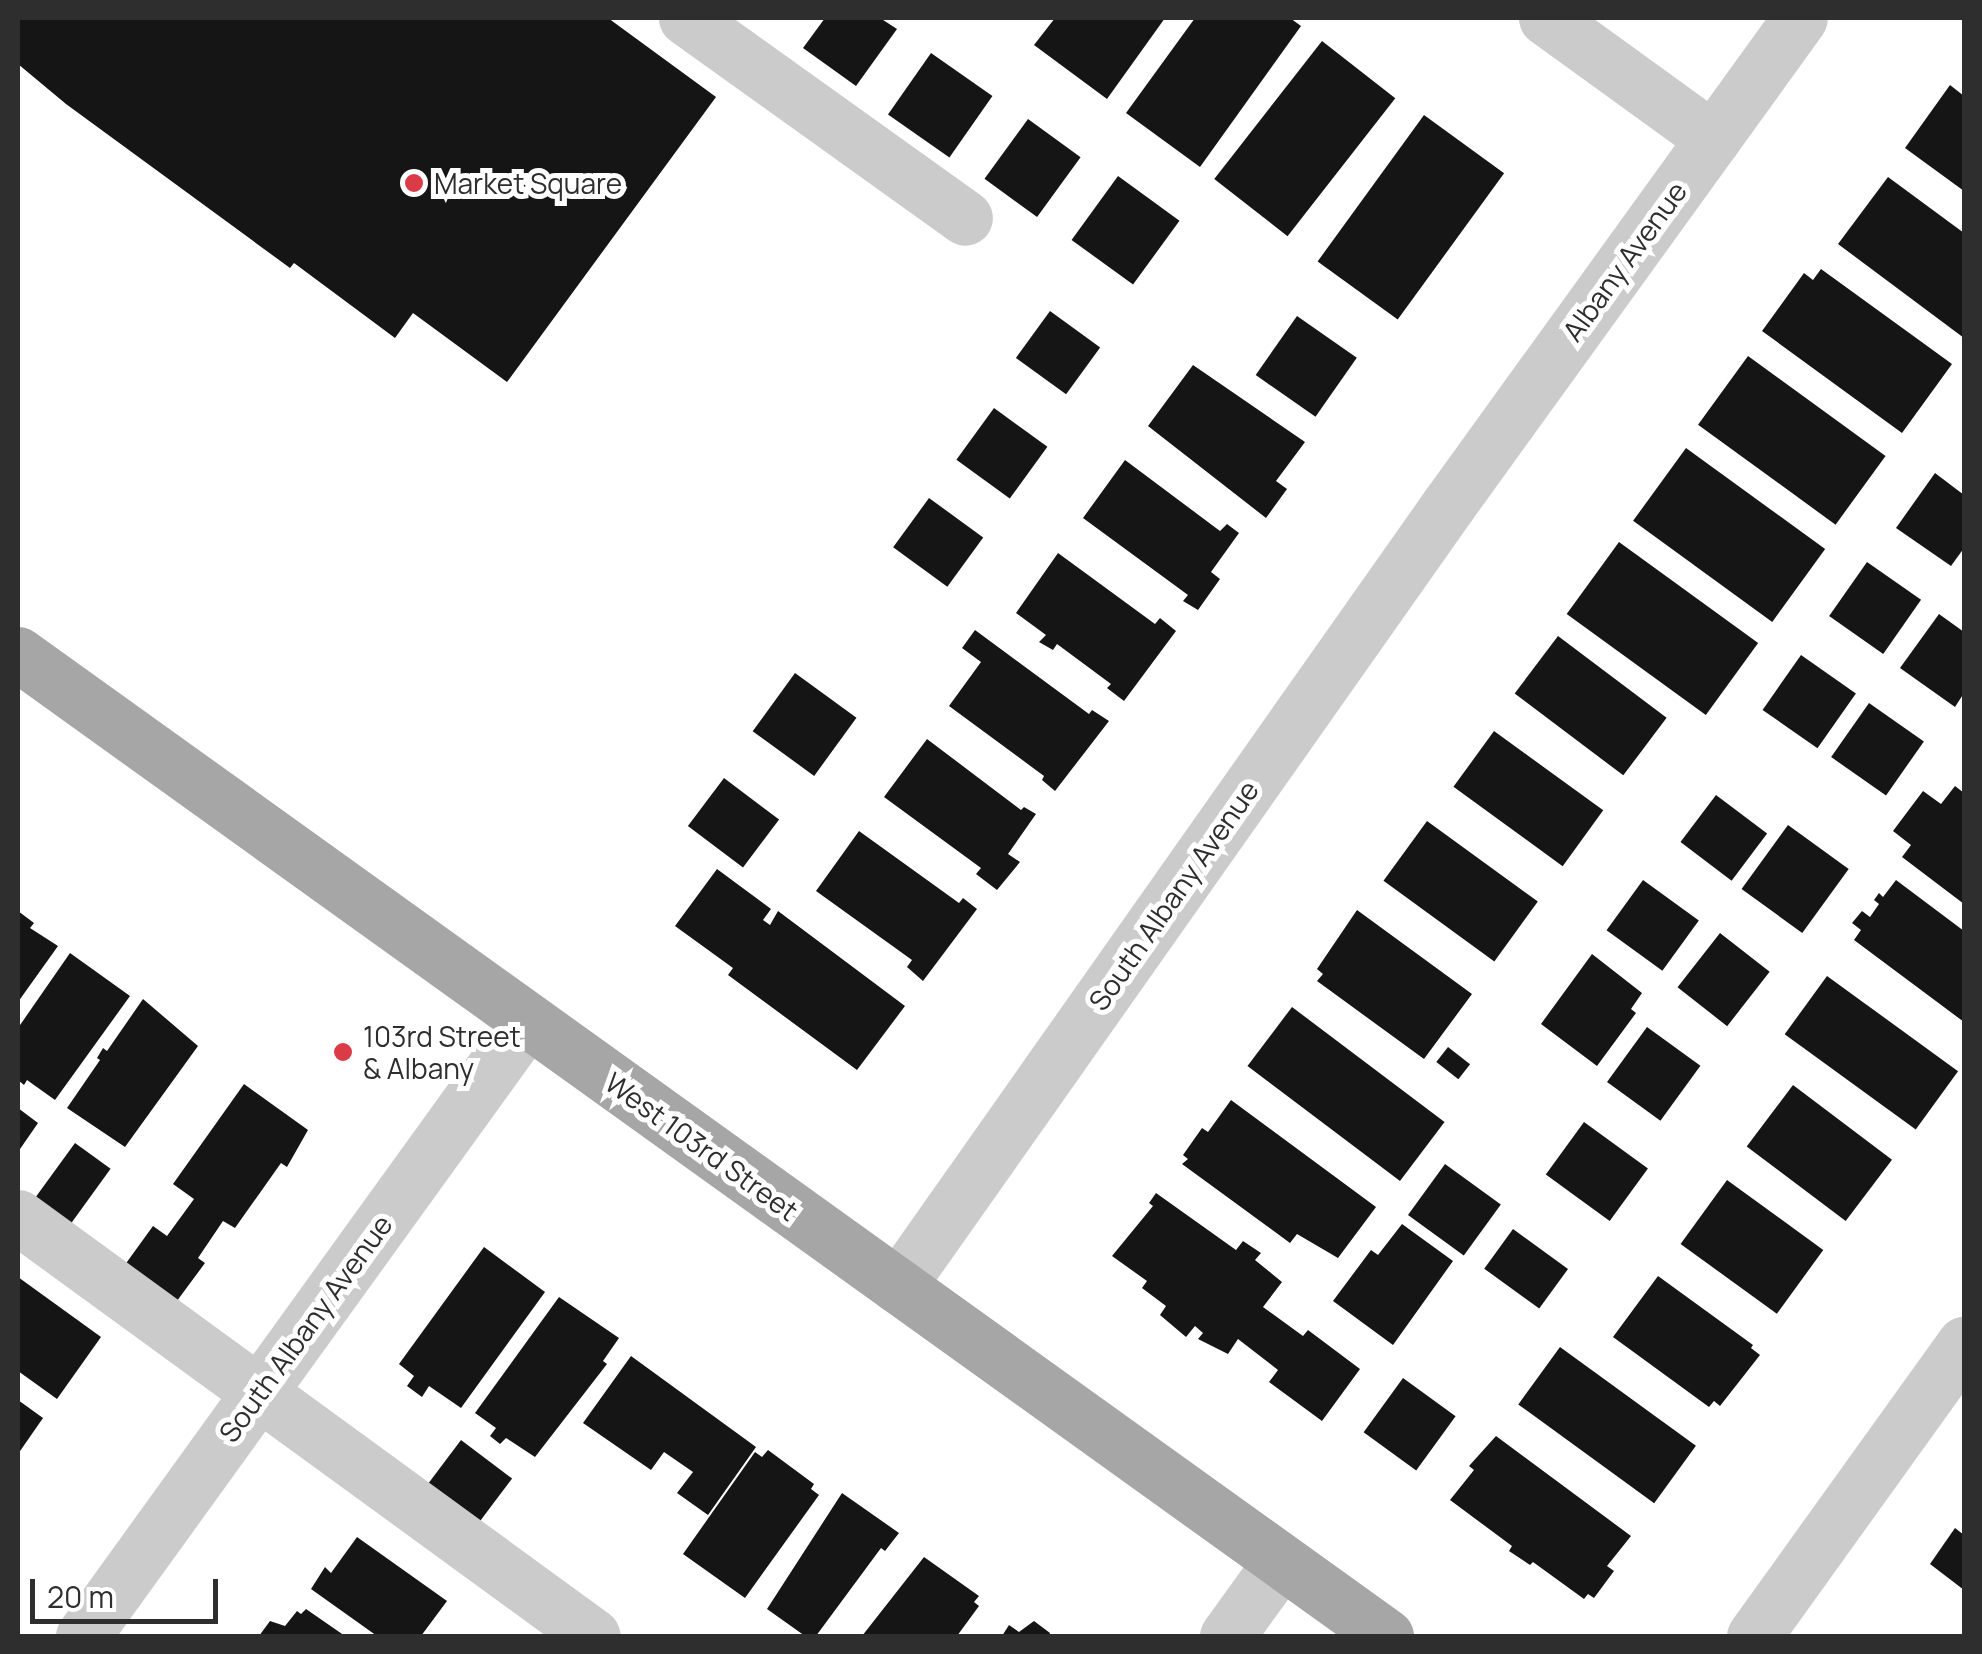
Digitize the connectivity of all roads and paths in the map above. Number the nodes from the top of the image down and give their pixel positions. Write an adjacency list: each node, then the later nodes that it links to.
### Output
1 (686, 18): 5 (street)
2 (1546, 18): 4 (street)
3 (1800, 18): 4 (street, Albany Avenue)
4 (1712, 139): 6 (street, Albany Avenue)
5 (966, 218)
6 (1449, 504): 10 (street, South Albany Avenue)
7 (18, 654): 8 (main road, West 103rd Street)
8 (527, 1020): 10 (main road, West 103rd Street); 12 (street, South Albany Avenue)
9 (18, 1217): 12 (street)
10 (898, 1286): 13 (main road, West 103rd Street)
11 (1964, 1344): 18 (street)
12 (259, 1392): 14 (street, South Albany Avenue); 15 (street)
13 (1281, 1561): 16 (street); 17 (main road, West 103rd Street)
14 (83, 1636)
15 (594, 1636)
16 (1227, 1636)
17 (1386, 1636)
18 (1754, 1636)

